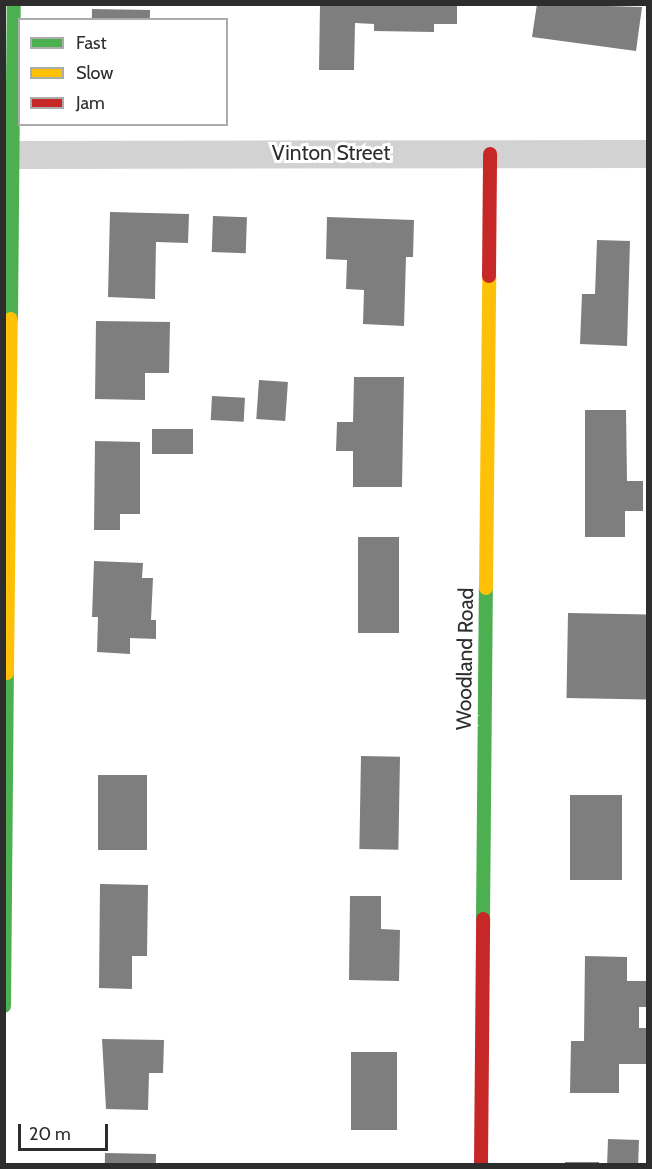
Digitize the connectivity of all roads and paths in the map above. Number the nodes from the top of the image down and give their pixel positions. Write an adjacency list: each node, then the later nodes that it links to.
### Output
1 (14, 4): 4 (street)
2 (490, 153): 3 (street, Vinton Street); 4 (street, Vinton Street); 7 (street, Woodland Road)
3 (648, 154)
4 (14, 155): 5 (street)
5 (6, 696): 6 (street)
6 (4, 1006)
7 (481, 1164)

